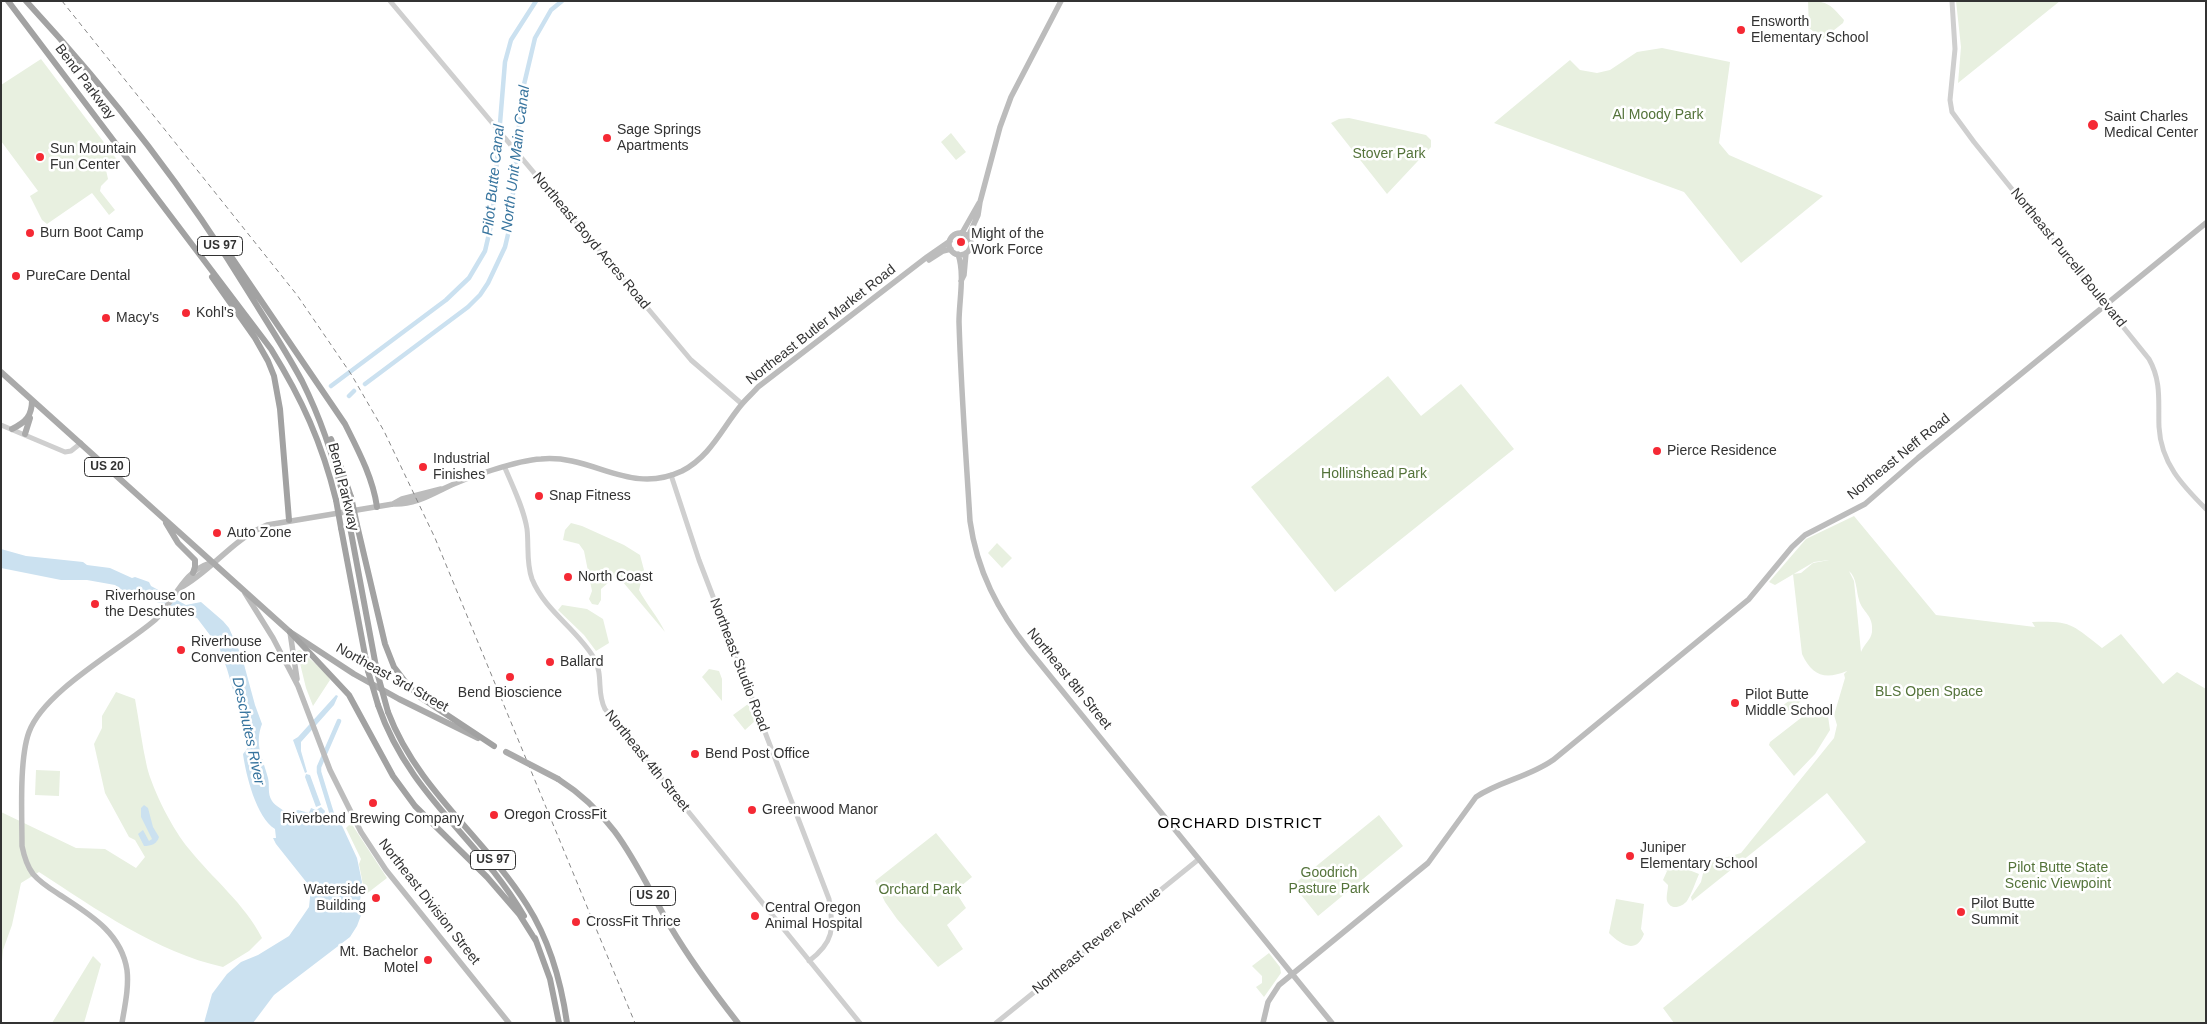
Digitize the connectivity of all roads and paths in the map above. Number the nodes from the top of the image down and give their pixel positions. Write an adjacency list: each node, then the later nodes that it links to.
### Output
1 (8, 1): 14 (highway, Bend Parkway / US 97)
2 (26, 1): 7 (highway, Bend Parkway / US 97)
3 (31, 1): 7 (highway)
4 (390, 1): 23 (street, Northeast Boyd Acres Road)
5 (1061, 1): 8 (main road)
6 (1952, 1): 20 (street, Northeast Purcell Boulevard)
7 (46, 22): 9 (highway, Bend Parkway / US 97)
8 (980, 202): 11 (main road); 12 (main road)
9 (201, 217): 31 (highway, Bend Parkway / US 97); 32 (highway)
10 (2206, 224): 20 (main road, Northeast Neff Road)
11 (962, 233): 12 (main road); 13 (main road)
12 (968, 237): 16 (main road)
13 (950, 241): 15 (main road); 18 (main road, Northeast Butler Market Road)
14 (194, 246): 35 (highway); 44 (highway, Bend Parkway / US 97, bridge)
15 (951, 249): 17 (main road); 18 (main road, Northeast Butler Market Road)
16 (966, 253): 17 (main road); 19 (main road, Northeast 8th Street)
17 (958, 254): 19 (main road, Northeast 8th Street)
18 (923, 262): 23 (main road, Northeast Butler Market Road)
19 (961, 281): 43 (main road, Northeast 8th Street)
20 (2105, 306): 33 (street, Northeast Purcell Boulevard); 46 (main road, Northeast Neff Road)
21 (1, 372): 22 (main road, Northeast 3rd Street / US 20)
22 (32, 400): 24 (main road); 28 (main road, Northeast 3rd Street / US 20)
23 (742, 404): 30 (main road, Northeast Butler Market Road)
24 (32, 410): 26 (main road); 27 (main road)
25 (1, 425): 26 (street)
26 (12, 429): 27 (street)
27 (25, 434): 28 (street)
28 (81, 443): 34 (main road, Northeast 3rd Street / US 20)
29 (505, 468): 30 (main road, Northeast Butler Market Road); 32 (main road, Northeast Butler Market Road); 45 (street, Northeast 4th Street)
30 (671, 475): 45 (street, Northeast Studio Road)
31 (347, 498): 42 (highway, bridge); 50 (highway, Bend Parkway / US 97, bridge)
32 (377, 507): 35 (main road, Northeast Butler Market Road)
33 (2206, 509)
34 (163, 518): 36 (main road, Northeast 3rd Street / US 20); 37 (main road)
35 (289, 520): 36 (main road, Northeast Butler Market Road)
36 (212, 562): 37 (main road); 38 (main road); 39 (main road, Northeast 3rd Street / US 20)
37 (193, 573): 38 (main road)
38 (180, 588): 47 (main road)
39 (244, 592): 40 (main road, Northeast 3rd Street / US 20); 41 (main road)
40 (290, 632): 41 (main road); 42 (main road, Northeast 3rd Street / US 20); 44 (highway)
41 (298, 686): 48 (main road, Northeast Division Street)
42 (494, 746): 51 (main road, Northeast 3rd Street / US 20, bridge)
43 (1199, 859): 46 (main road, Northeast 8th Street); 53 (street, Northeast Revere Avenue)
44 (536, 941): 49 (highway, Bend Parkway / US 97)
45 (809, 961): 52 (street, Northeast 4th Street)
46 (1293, 974): 54 (main road, Northeast Neff Road); 55 (main road, Northeast 8th Street)
47 (122, 1023)
48 (509, 1023)
49 (559, 1023)
50 (567, 1023)
51 (738, 1023)
52 (860, 1023)
53 (996, 1023)
54 (1263, 1023)
55 (1332, 1023)

